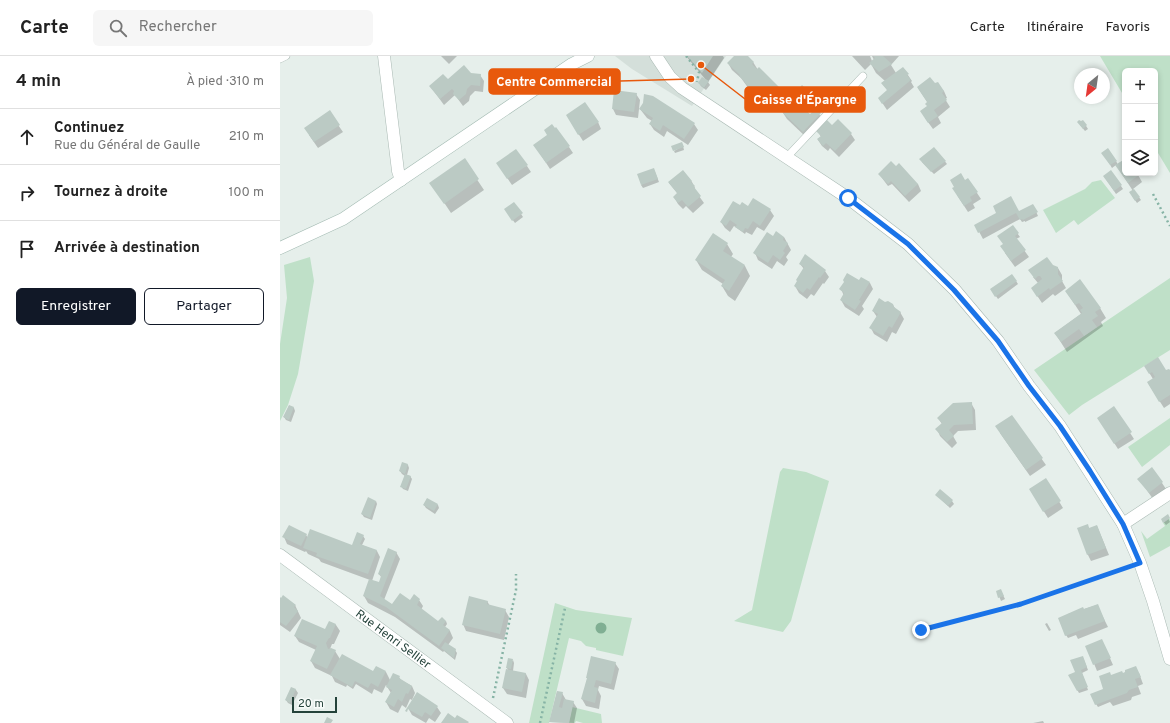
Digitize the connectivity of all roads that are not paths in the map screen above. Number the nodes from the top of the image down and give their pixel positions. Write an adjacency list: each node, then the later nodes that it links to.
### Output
1 (286, 56): 5 (lane)
2 (384, 56): 10 (street)
3 (588, 56): 6 (street)
4 (646, 56): 7 (street)
5 (280, 59)
6 (575, 60): 10 (street)
7 (659, 61): 9 (street)
8 (863, 76): 9 (lane)
9 (787, 157): 13 (street)
10 (401, 180): 11 (street)
11 (280, 248)
12 (1170, 492): 13 (street)
13 (1123, 524): 15 (street)
14 (280, 555): 16 (street, Rue Henri Sellier)
15 (1170, 659)
16 (507, 723)

